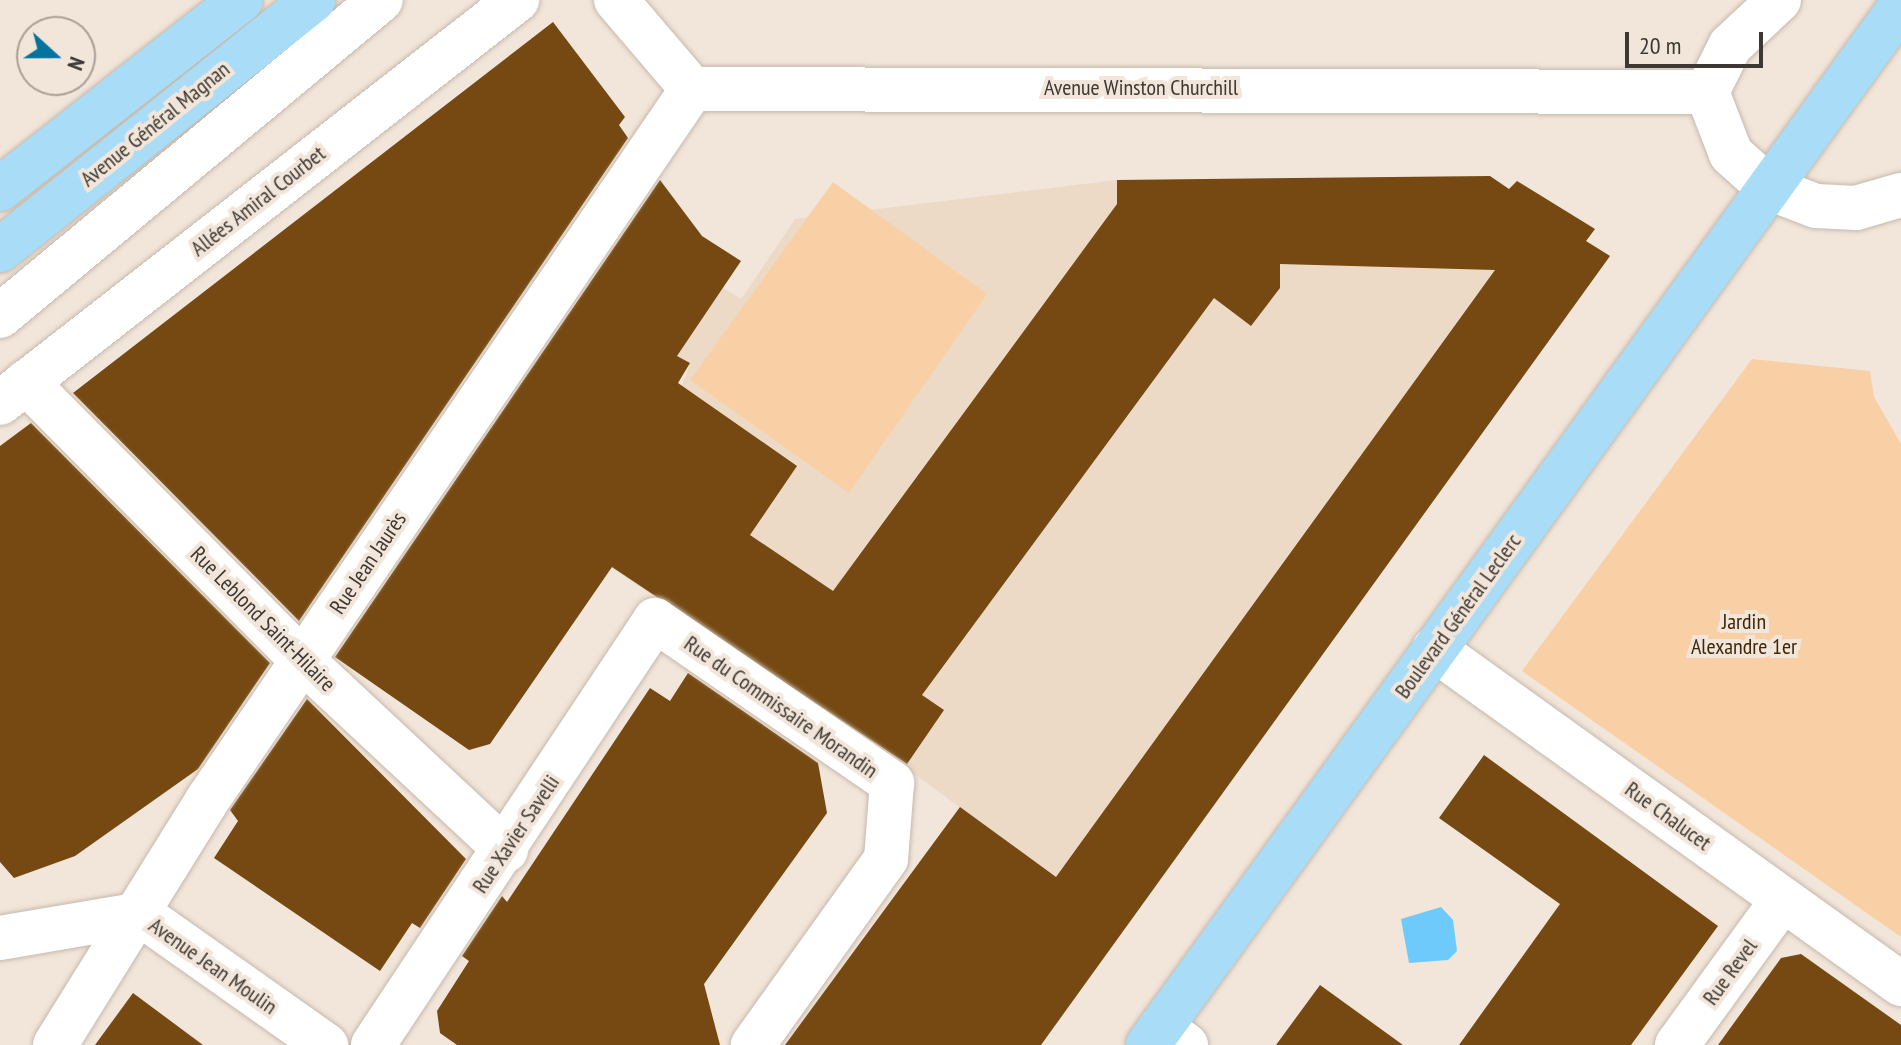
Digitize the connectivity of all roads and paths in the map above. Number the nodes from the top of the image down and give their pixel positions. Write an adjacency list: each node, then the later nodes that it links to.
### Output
1 (241, 0): 10 (main road, Avenue Général Magnan)
2 (313, 0): 15 (main road, Avenue Général Magnan)
3 (381, 0): 16 (street)
4 (517, 0): 17 (street, Allées Amiral Courbet)
5 (616, 0): 8 (street)
6 (1779, 0): 9 (street)
7 (1901, 6): 11 (main road, Boulevard Général Leclerc)
8 (692, 89): 9 (street, Avenue Winston Churchill); 20 (street, Rue Jean Jaurès)
9 (1707, 92): 11 (street)
10 (51, 152): 12 (main road, Avenue Général Magnan); 14 (street, Avenue Général Magnan)
11 (1769, 188): 13 (street); 19 (main road, Boulevard Général Leclerc)
12 (0, 189)
13 (1901, 195)
14 (0, 202)
15 (0, 250)
16 (0, 316)
17 (13, 392): 20 (street, Rue Leblond Saint-Hilaire)
18 (655, 620): 21 (street, Rue Xavier Savelli); 30 (street, Rue du Commissaire Morandin)
19 (1434, 649): 22 (street, Rue Chalucet); 26 (main road, Boulevard Général Leclerc)
20 (302, 660): 21 (street, Rue Leblond Saint-Hilaire); 23 (street, Rue Jean Jaurès)
21 (506, 850): 29 (street, Rue Xavier Savelli)
22 (1783, 899): 25 (street, Rue Chalucet); 31 (street, Rue Revel)
23 (140, 914): 24 (street); 27 (street, Rue Jean Jaurès); 28 (street, Avenue Jean Moulin)
24 (0, 938)
25 (1901, 984)
26 (1165, 1039)
27 (55, 1045)
28 (326, 1045)
29 (373, 1045)
30 (753, 1045)
31 (1677, 1045)

